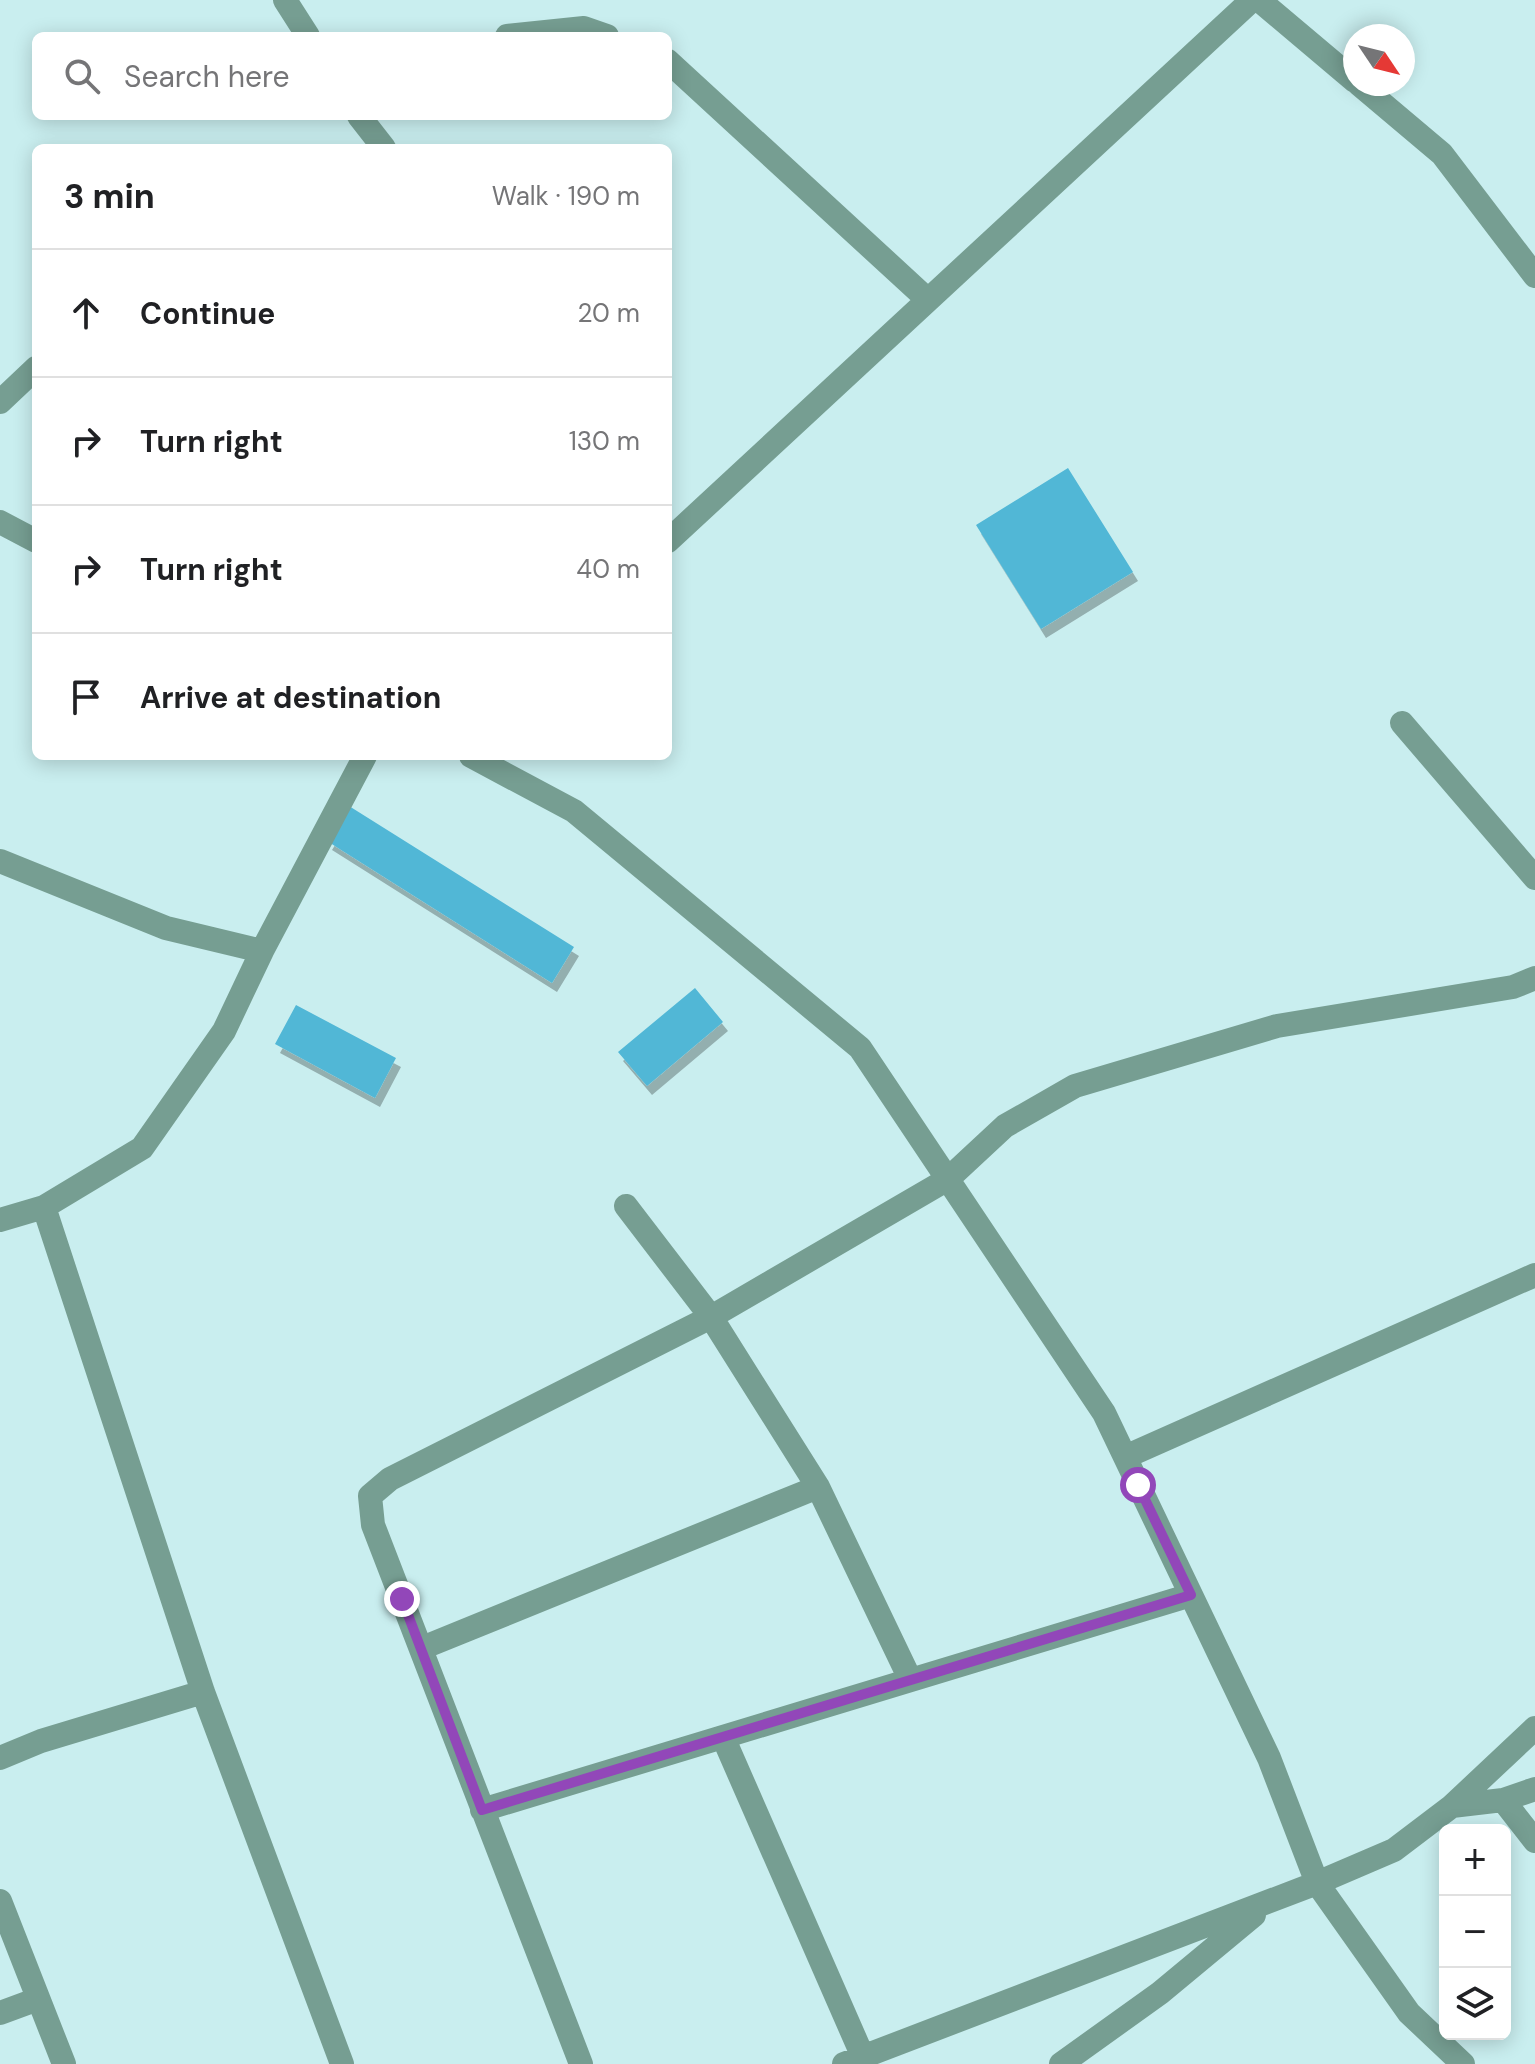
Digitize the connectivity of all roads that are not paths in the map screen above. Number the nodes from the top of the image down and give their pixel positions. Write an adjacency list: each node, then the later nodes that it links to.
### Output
1 (285, 0): 4 (street)
2 (1252, 0): 13 (street)
3 (1259, 0): 8 (street)
4 (305, 32)
5 (546, 32): 6 (street)
6 (596, 32)
7 (672, 65): 13 (street)
8 (1343, 70)
9 (1374, 96): 12 (street)
10 (362, 120): 11 (street)
11 (381, 144)
12 (1535, 276)
13 (928, 300): 17 (street)
14 (32, 372): 15 (street)
15 (0, 402)
16 (0, 522): 18 (street)
17 (672, 537)
18 (32, 539)
19 (1402, 723): 23 (street)
20 (363, 760): 24 (street)
21 (478, 760): 26 (street)
22 (0, 861): 24 (street)
23 (1535, 878)
24 (262, 951): 28 (street)
25 (1535, 978): 26 (street)
26 (948, 1179): 31 (street); 32 (street)
27 (626, 1206): 31 (street)
28 (44, 1207): 29 (street); 37 (street)
29 (0, 1220)
30 (1535, 1275): 32 (street)
31 (711, 1317): 33 (street); 35 (street)
32 (1125, 1457): 34 (street)
33 (818, 1487): 35 (street); 36 (street)
34 (1191, 1595): 36 (street); 46 (street)
35 (422, 1648): 44 (street)
36 (910, 1679): 39 (street)
37 (203, 1692): 40 (street); 53 (street)
38 (1535, 1728): 43 (street)
39 (723, 1737): 44 (street); 51 (street)
40 (0, 1758)
41 (1535, 1789): 42 (street)
42 (1503, 1800): 43 (street); 45 (street)
43 (1452, 1806): 46 (street)
44 (482, 1810): 54 (street)
45 (1535, 1841)
46 (1317, 1883): 47 (street); 56 (street)
47 (1271, 1900): 51 (street); 55 (street)
48 (0, 1901): 49 (street)
49 (38, 1999): 50 (street); 52 (street)
50 (0, 2013)
51 (854, 2060)
52 (64, 2064)
53 (342, 2064)
54 (581, 2064)
55 (1062, 2064)
56 (1463, 2064)

